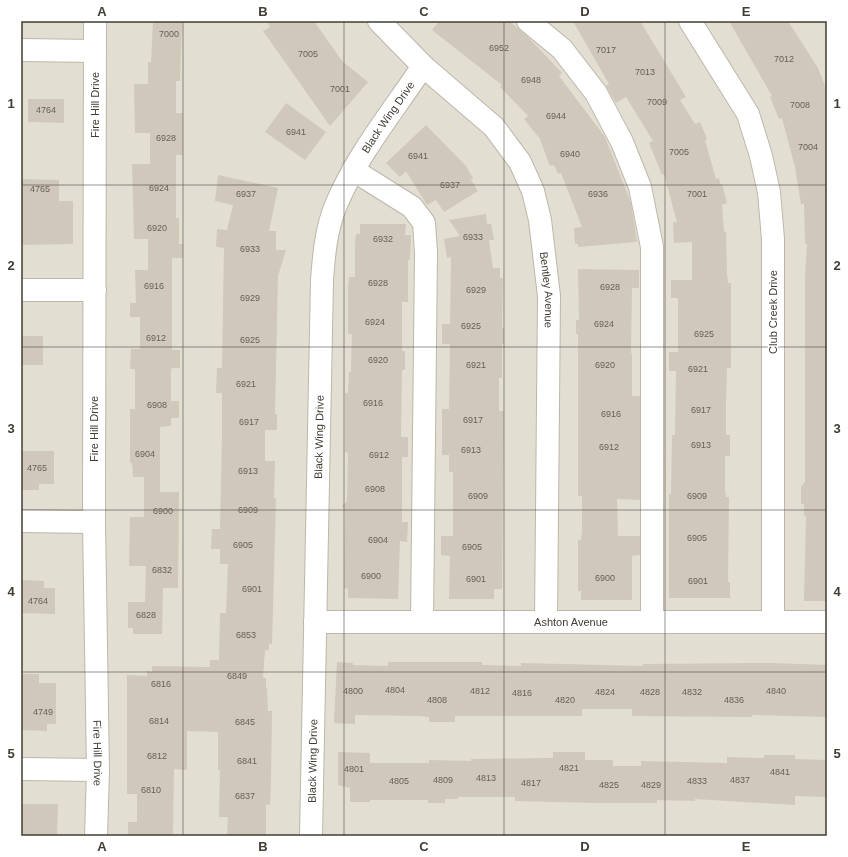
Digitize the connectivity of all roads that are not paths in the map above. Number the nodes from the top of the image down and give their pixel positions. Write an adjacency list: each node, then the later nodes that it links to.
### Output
1 (95, 21): 6 (street, Fire Hill Drive)
2 (379, 21): 7 (street, Bentley Avenue)
3 (528, 21): 16 (street)
4 (690, 21): 17 (street, Club Creek Drive)
5 (21, 50): 6 (street)
6 (95, 50): 10 (street, Fire Hill Drive)
7 (423, 66): 8 (street, Black Wing Drive); 15 (street, Bentley Avenue)
8 (353, 170): 13 (street, Black Wing Drive); 14 (street)
9 (21, 290): 10 (street)
10 (95, 290): 12 (street, Fire Hill Drive)
11 (21, 521): 12 (street)
12 (94, 522): 20 (street, Fire Hill Drive)
13 (315, 622): 14 (street, Ashton Avenue); 22 (street, Black Wing Drive)
14 (422, 622): 15 (street, Ashton Avenue)
15 (546, 622): 16 (street, Ashton Avenue)
16 (652, 622): 17 (street, Ashton Avenue)
17 (773, 622): 18 (street, Ashton Avenue)
18 (827, 622)
19 (21, 769): 20 (street)
20 (98, 770): 21 (street, Fire Hill Drive)
21 (96, 836)
22 (311, 836)

